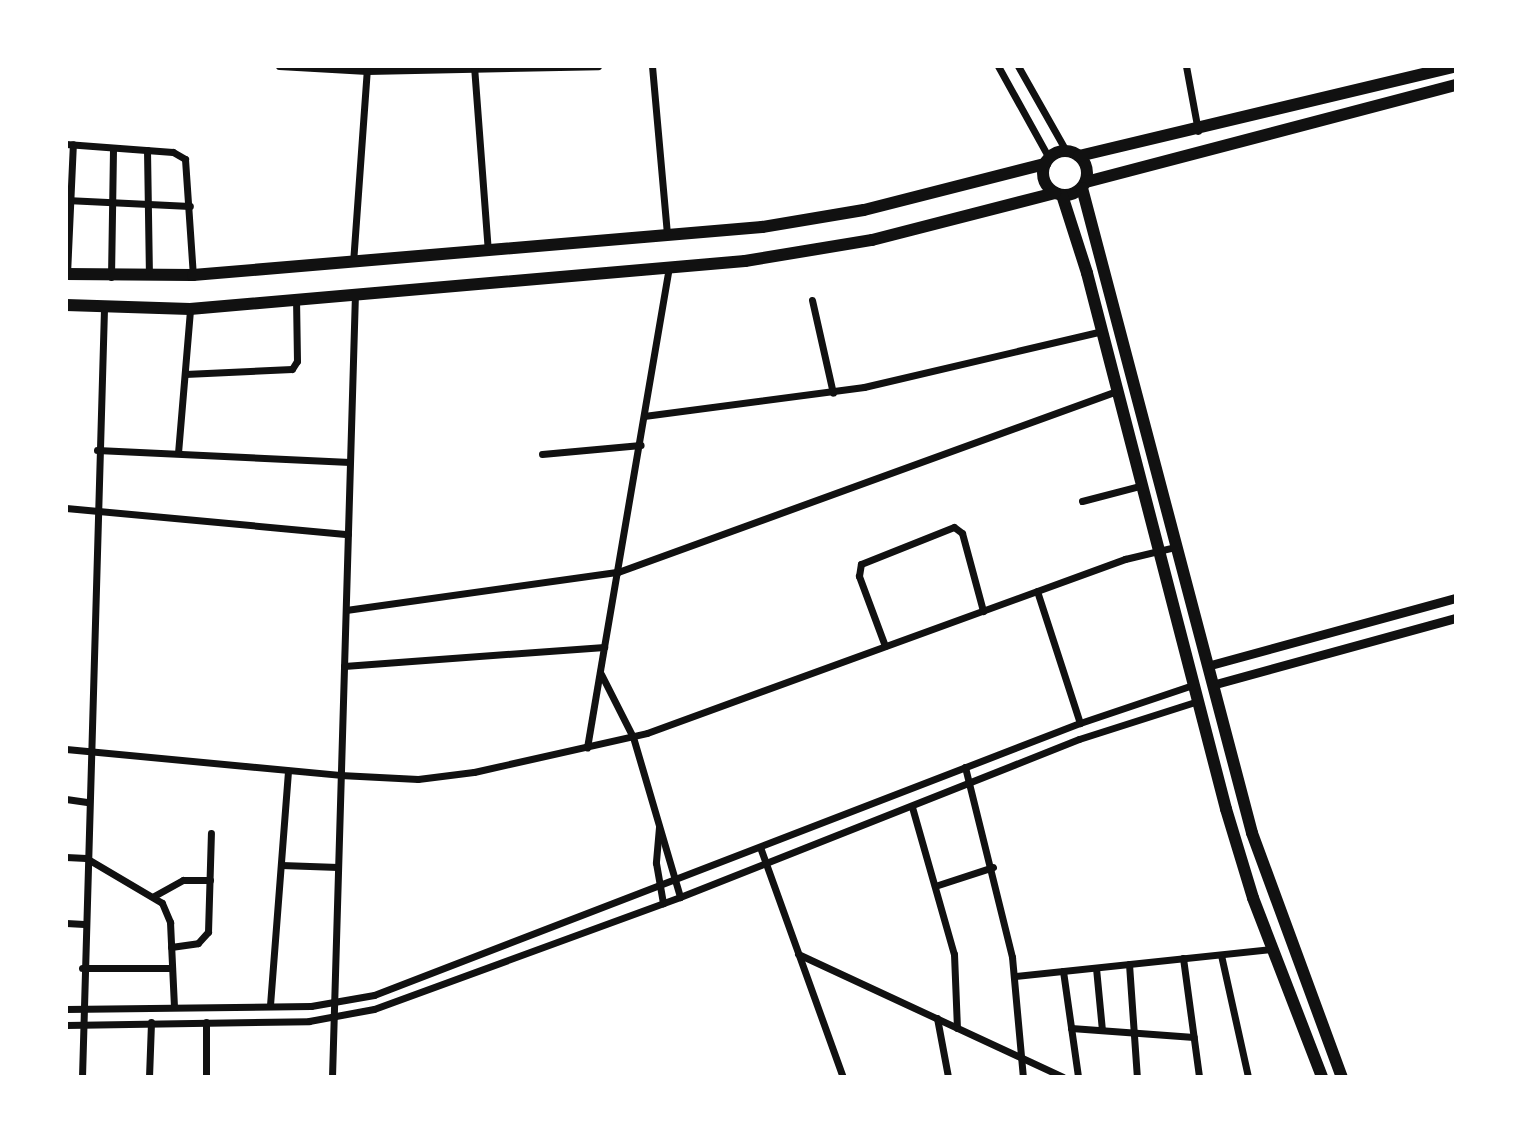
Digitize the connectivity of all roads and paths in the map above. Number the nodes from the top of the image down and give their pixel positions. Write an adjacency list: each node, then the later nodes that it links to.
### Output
1 (279, 66): 9 (street)
2 (598, 66): 7 (street)
3 (652, 66): 28 (street)
4 (998, 66): 21 (street)
5 (1018, 66): 19 (street)
6 (1186, 66): 14 (street)
7 (474, 67): 9 (street); 29 (street)
8 (1456, 67): 11 (highway)
9 (367, 68): 30 (street)
10 (1456, 85): 13 (highway)
11 (1271, 113): 12 (highway); 13 (highway)
12 (1246, 120): 14 (highway); 15 (highway)
13 (1275, 129): 15 (highway)
14 (1198, 131): 20 (highway)
15 (1250, 136): 22 (highway)
16 (70, 144): 17 (street); 24 (street)
17 (113, 148): 18 (street); 25 (street)
18 (147, 150): 26 (street); 27 (street)
19 (1066, 151): 20 (highway); 21 (highway)
20 (1079, 156): 22 (highway)
21 (1047, 161): 23 (highway); 28 (highway)
22 (1084, 185): 23 (highway); 57 (highway)
23 (1058, 194): 31 (highway); 42 (highway)
24 (69, 200): 25 (street); 32 (street)
25 (113, 202): 26 (street); 34 (street)
26 (149, 204): 27 (street); 35 (street)
27 (190, 206): 33 (street)
28 (667, 235): 29 (highway)
29 (488, 251): 30 (highway)
30 (353, 263): 33 (highway)
31 (670, 266): 36 (highway); 46 (street)
32 (66, 274): 34 (highway)
33 (193, 275): 35 (highway)
34 (111, 277): 35 (highway)
35 (149, 277)
36 (355, 293): 37 (highway); 51 (street)
37 (296, 299): 41 (highway); 43 (street)
38 (812, 300): 45 (street)
39 (66, 305): 40 (highway)
40 (104, 308): 41 (highway); 48 (street)
41 (190, 309): 43 (street)
42 (1102, 331): 44 (highway); 45 (street)
43 (185, 374): 49 (street)
44 (1117, 391): 52 (highway); 59 (street)
45 (833, 393): 46 (street)
46 (644, 416): 47 (street)
47 (641, 445): 50 (street); 59 (street)
48 (97, 450): 49 (street); 55 (street)
49 (178, 453): 51 (street)
50 (542, 454)
51 (350, 462): 56 (street)
52 (1140, 486): 53 (street); 58 (highway)
53 (1082, 501)
54 (66, 508): 55 (street)
55 (96, 511): 56 (street); 79 (street)
56 (348, 534): 62 (street)
57 (1175, 547): 58 (street); 68 (highway)
58 (1158, 550): 60 (street); 70 (highway)
59 (618, 572): 62 (street); 66 (street)
60 (1037, 591): 63 (street); 75 (street)
61 (1456, 598): 68 (street)
62 (346, 610): 67 (street)
63 (983, 611): 65 (street); 65 (street)
64 (1456, 618): 71 (street)
65 (885, 646): 76 (street)
66 (604, 647): 67 (street); 69 (street)
67 (344, 666): 82 (street)
68 (1207, 666): 71 (highway)
69 (601, 674): 76 (street); 77 (street)
70 (1193, 685): 72 (street); 73 (highway)
71 (1212, 685): 89 (highway)
72 (1153, 698): 74 (street); 75 (street)
73 (1198, 701): 74 (street); 90 (highway)
74 (1158, 713): 83 (street)
75 (1080, 723): 80 (street)
76 (633, 737): 77 (street); 87 (street)
77 (587, 748): 82 (street)
78 (66, 749): 79 (street)
79 (89, 752): 81 (street); 85 (street)
80 (965, 767): 83 (street); 91 (street)
81 (288, 771): 82 (street); 95 (street)
82 (340, 775): 96 (street)
83 (969, 783): 86 (street); 97 (street)
84 (66, 799): 85 (street)
85 (87, 802): 93 (street)
86 (912, 807): 94 (street); 101 (street)
87 (659, 827): 99 (street); 100 (street)
88 (211, 833): 98 (street)
89 (1252, 833): 90 (highway); 148 (highway)
90 (1234, 836): 108 (highway)
91 (760, 847): 94 (street); 99 (street)
92 (66, 857): 93 (street)
93 (86, 858): 102 (street); 106 (street)
94 (766, 864): 103 (street); 109 (street)
95 (281, 865): 96 (street); 118 (street)
96 (338, 867): 119 (street)
97 (993, 867): 101 (street); 117 (street)
98 (210, 880): 102 (street); 107 (street)
99 (676, 880): 100 (street); 103 (street)
100 (660, 886): 104 (street); 119 (street)
101 (935, 886): 129 (street)
102 (154, 896): 107 (street)
103 (680, 897): 104 (street)
104 (663, 903): 124 (street)
105 (66, 923): 106 (street)
106 (84, 924): 113 (street)
107 (171, 947): 114 (street)
108 (1273, 949): 110 (street); 147 (highway)
109 (798, 954): 123 (street); 139 (street)
110 (1221, 955): 111 (street); 146 (street)
111 (1183, 958): 112 (street); 133 (street)
112 (1129, 964): 115 (street); 132 (street)
113 (82, 968): 114 (street); 122 (street)
114 (172, 968): 120 (street)
115 (1096, 968): 116 (street); 131 (street)
116 (1063, 971): 117 (street); 130 (street)
117 (1015, 976): 134 (street)
118 (270, 1005): 119 (street); 120 (street)
119 (333, 1005): 124 (street)
120 (174, 1006): 122 (street)
121 (66, 1009): 122 (street)
122 (81, 1009): 127 (street)
123 (937, 1018): 129 (street); 140 (street)
124 (334, 1019): 126 (street); 138 (street)
125 (151, 1022): 126 (street); 127 (street); 136 (street)
126 (206, 1022): 137 (street)
127 (81, 1024): 128 (street); 135 (street)
128 (66, 1025)
129 (957, 1028): 134 (street)
130 (1071, 1028): 131 (street); 143 (street)
131 (1102, 1030): 132 (street)
132 (1134, 1033): 133 (street); 144 (street)
133 (1194, 1037): 145 (street)
134 (1023, 1059): 141 (street); 142 (street)
135 (82, 1077)
136 (149, 1077)
137 (206, 1077)
138 (332, 1077)
139 (843, 1077)
140 (948, 1077)
141 (1023, 1077)
142 (1063, 1077)
143 (1078, 1077)
144 (1137, 1077)
145 (1199, 1077)
146 (1248, 1077)
147 (1322, 1077)
148 (1342, 1077)

